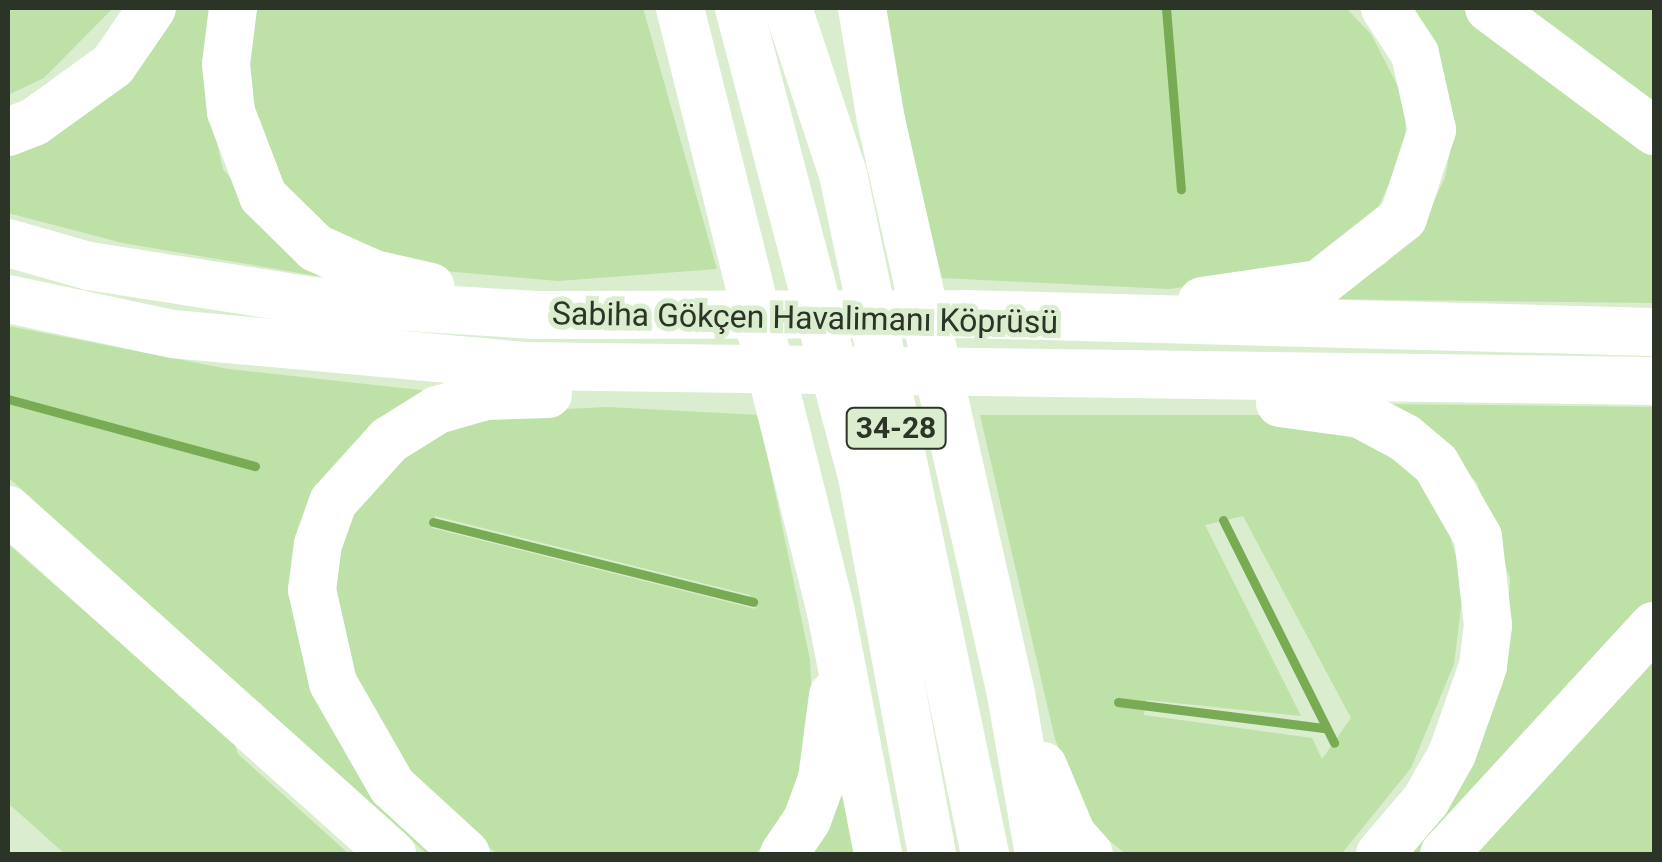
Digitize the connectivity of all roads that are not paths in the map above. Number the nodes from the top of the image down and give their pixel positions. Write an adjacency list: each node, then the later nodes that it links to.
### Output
1 (152, 8): 12 (highway)
2 (232, 8): 15 (highway)
3 (738, 8): 29 (highway, 34-28)
4 (788, 8): 30 (highway, 34-28)
5 (846, 8): 10 (highway)
6 (862, 8): 10 (highway)
7 (1385, 8): 16 (highway)
8 (1490, 8): 11 (highway)
9 (681, 14): 22 (highway)
10 (881, 120): 24 (highway)
11 (1654, 131)
12 (8, 132)
13 (8, 243): 15 (highway)
14 (8, 298): 18 (highway)
15 (536, 315): 16 (highway, Sabiha Gökçen Havalimanı Köprüsü)
16 (1074, 321): 17 (highway)
17 (1654, 332)
18 (736, 372): 19 (highway, Sabiha Gökçen Havalimanı Köprüsü); 26 (highway)
19 (1069, 375): 20 (highway); 33 (highway)
20 (1654, 380)
21 (8, 510): 25 (highway)
22 (831, 612): 27 (highway); 28 (highway)
23 (1654, 626): 34 (highway)
24 (1012, 694): 31 (highway); 32 (highway)
25 (392, 854)
26 (466, 854)
27 (784, 854)
28 (878, 854)
29 (932, 854)
30 (986, 854)
31 (1039, 854)
32 (1089, 854)
33 (1380, 854)
34 (1444, 854)

